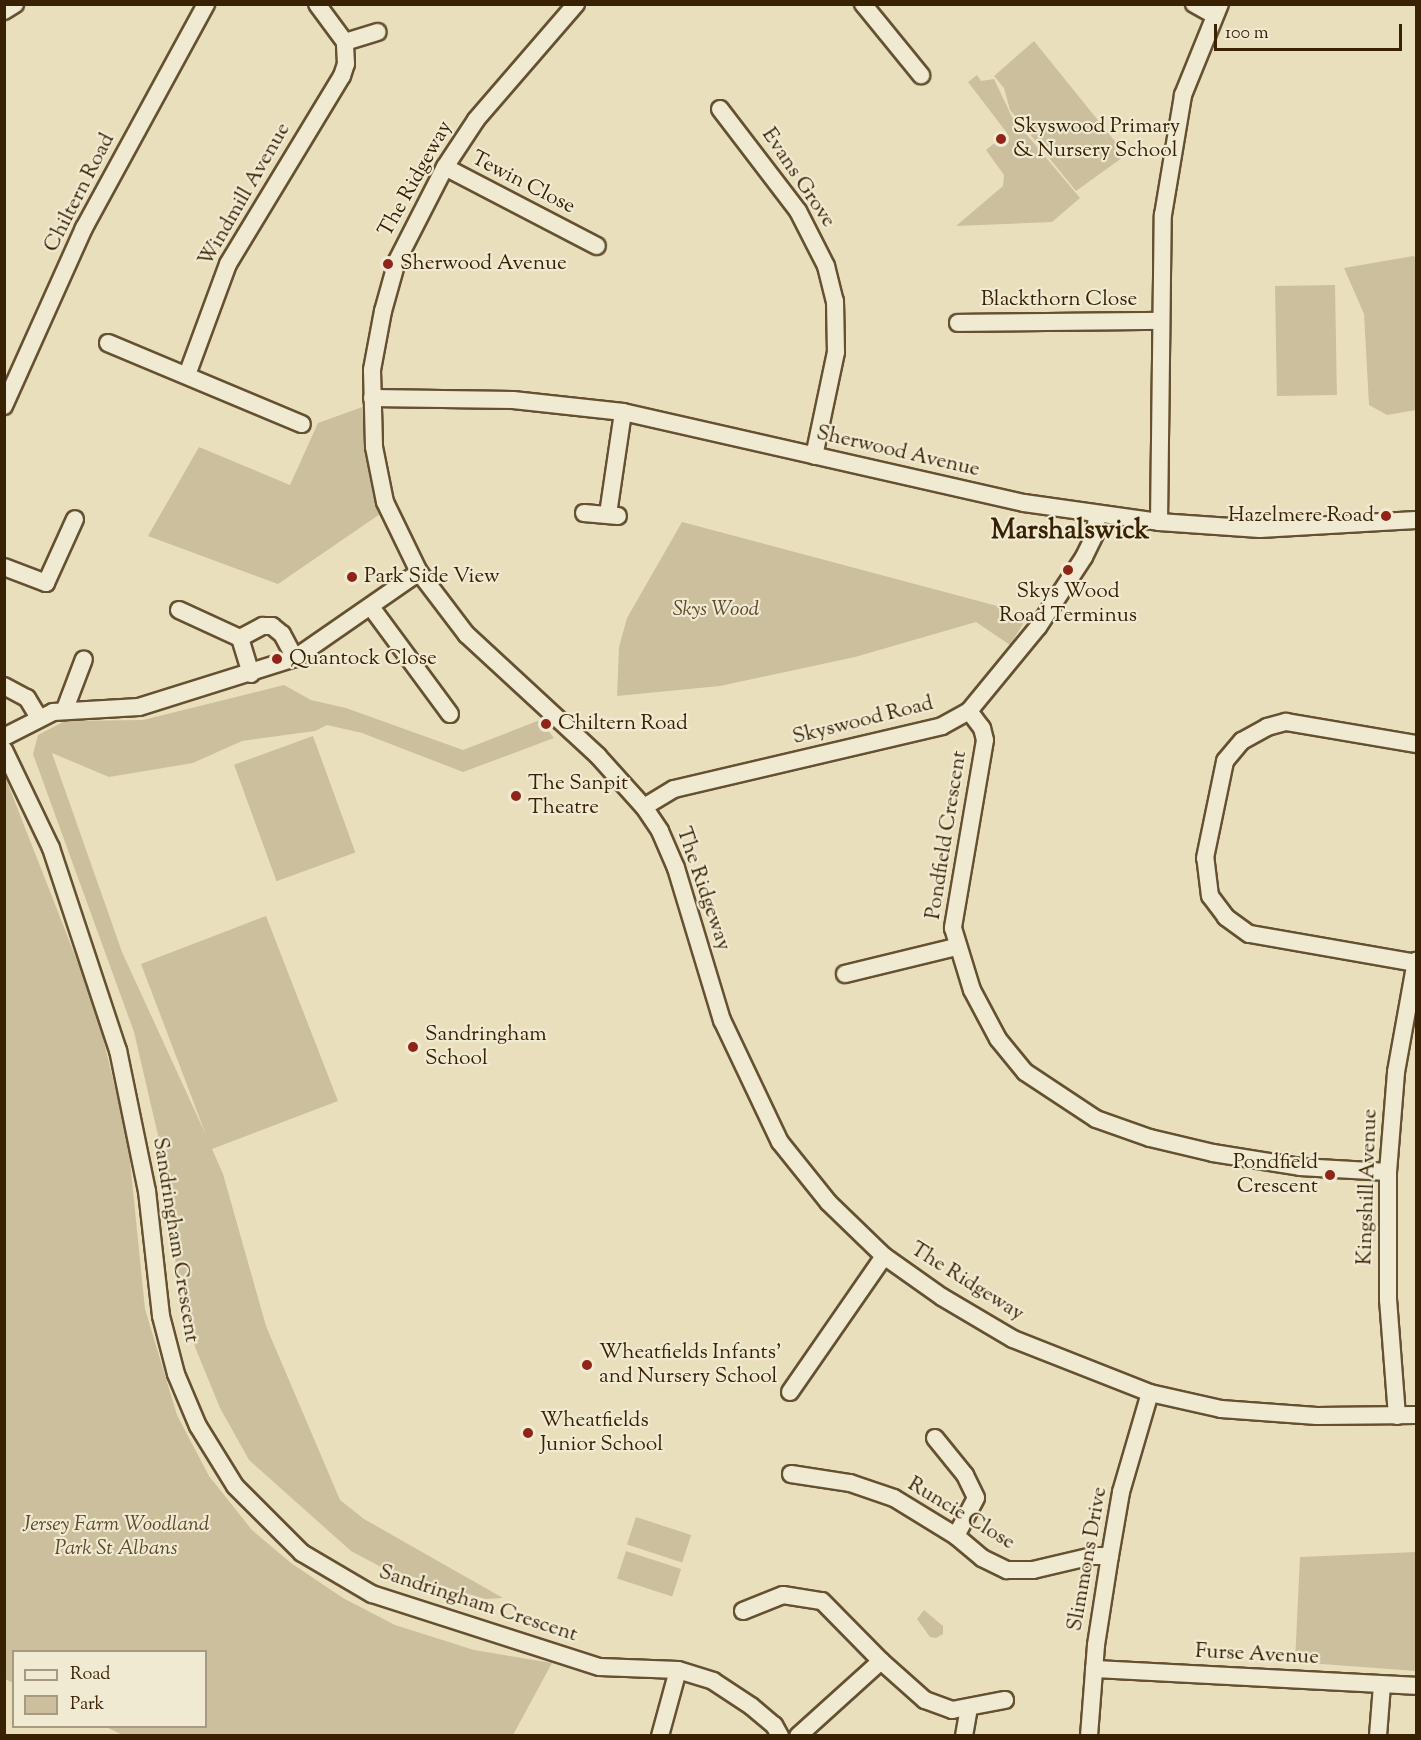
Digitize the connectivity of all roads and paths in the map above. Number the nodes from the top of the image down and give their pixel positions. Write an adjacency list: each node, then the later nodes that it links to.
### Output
1 (15, 4): 8 (street)
2 (206, 4): 20 (street, Chiltern Road)
3 (317, 4): 10 (street)
4 (576, 4): 13 (street, The Ridgeway)
5 (863, 4): 11 (street)
6 (1194, 4): 7 (street)
7 (1217, 10): 15 (street)
8 (4, 11)
9 (378, 32): 10 (street)
10 (345, 42): 18 (street, Windmill Avenue)
11 (921, 75)
12 (720, 109): 23 (street, Evans Grove)
13 (445, 167): 14 (street, Tewin Close); 19 (street, The Ridgeway)
14 (597, 246)
15 (1160, 321): 16 (street, Blackthorn Close); 28 (street)
16 (958, 323)
17 (108, 343): 18 (street)
18 (187, 375): 22 (street)
19 (372, 398): 21 (street, Sherwood Avenue); 30 (street, The Ridgeway)
20 (4, 406)
21 (622, 412): 23 (street, Sherwood Avenue); 24 (street)
22 (302, 424)
23 (814, 456): 25 (street, Sherwood Avenue)
24 (584, 513)
25 (1097, 515): 28 (street, Sherwood Avenue); 39 (street, Skyswood Road)
26 (75, 519): 29 (street)
27 (1416, 520): 28 (street, Sherwood Avenue)
28 (1159, 522)
29 (4, 567)
30 (419, 572): 31 (street); 45 (street, The Ridgeway)
31 (371, 607): 34 (street); 40 (street)
32 (179, 610): 33 (street)
33 (240, 638): 34 (street); 36 (street)
34 (295, 658): 36 (street)
35 (84, 659): 38 (street)
36 (251, 674): 38 (street)
37 (4, 687): 41 (street)
38 (65, 709): 41 (street)
39 (969, 711): 45 (street, Skyswood Road); 46 (street, Pondfield Crescent)
40 (450, 714)
41 (38, 716): 42 (street)
42 (4, 737)
43 (1416, 744): 47 (street)
44 (4, 750): 62 (street, Sandringham Crescent)
45 (644, 807): 50 (street, The Ridgeway)
46 (956, 947): 48 (street); 49 (street, Pondfield Crescent)
47 (1416, 962): 49 (street, Kingshill Avenue)
48 (845, 974)
49 (1388, 1172): 54 (street, Kingshill Avenue)
50 (884, 1256): 51 (street); 52 (street, The Ridgeway)
51 (790, 1392)
52 (1150, 1393): 54 (street, The Ridgeway); 58 (street, Slimmons Drive)
53 (1416, 1415): 54 (street, The Ridgeway)
54 (1397, 1416)
55 (935, 1438): 57 (street)
56 (791, 1474): 57 (street, Runcie Close)
57 (956, 1536): 58 (street, Runcie Close)
58 (1110, 1556): 61 (street, Slimmons Drive)
59 (743, 1611): 60 (street)
60 (881, 1662): 66 (street); 69 (street)
61 (1094, 1669): 63 (street, Furse Avenue); 71 (street, Slimmons Drive)
62 (678, 1670): 67 (street); 68 (street, Sandringham Crescent)
63 (1382, 1684): 64 (street, Furse Avenue); 72 (street)
64 (1416, 1686)
65 (1005, 1700): 66 (street)
66 (969, 1708): 70 (street)
67 (660, 1736)
68 (780, 1736)
69 (798, 1736)
70 (964, 1736)
71 (1089, 1736)
72 (1378, 1736)

